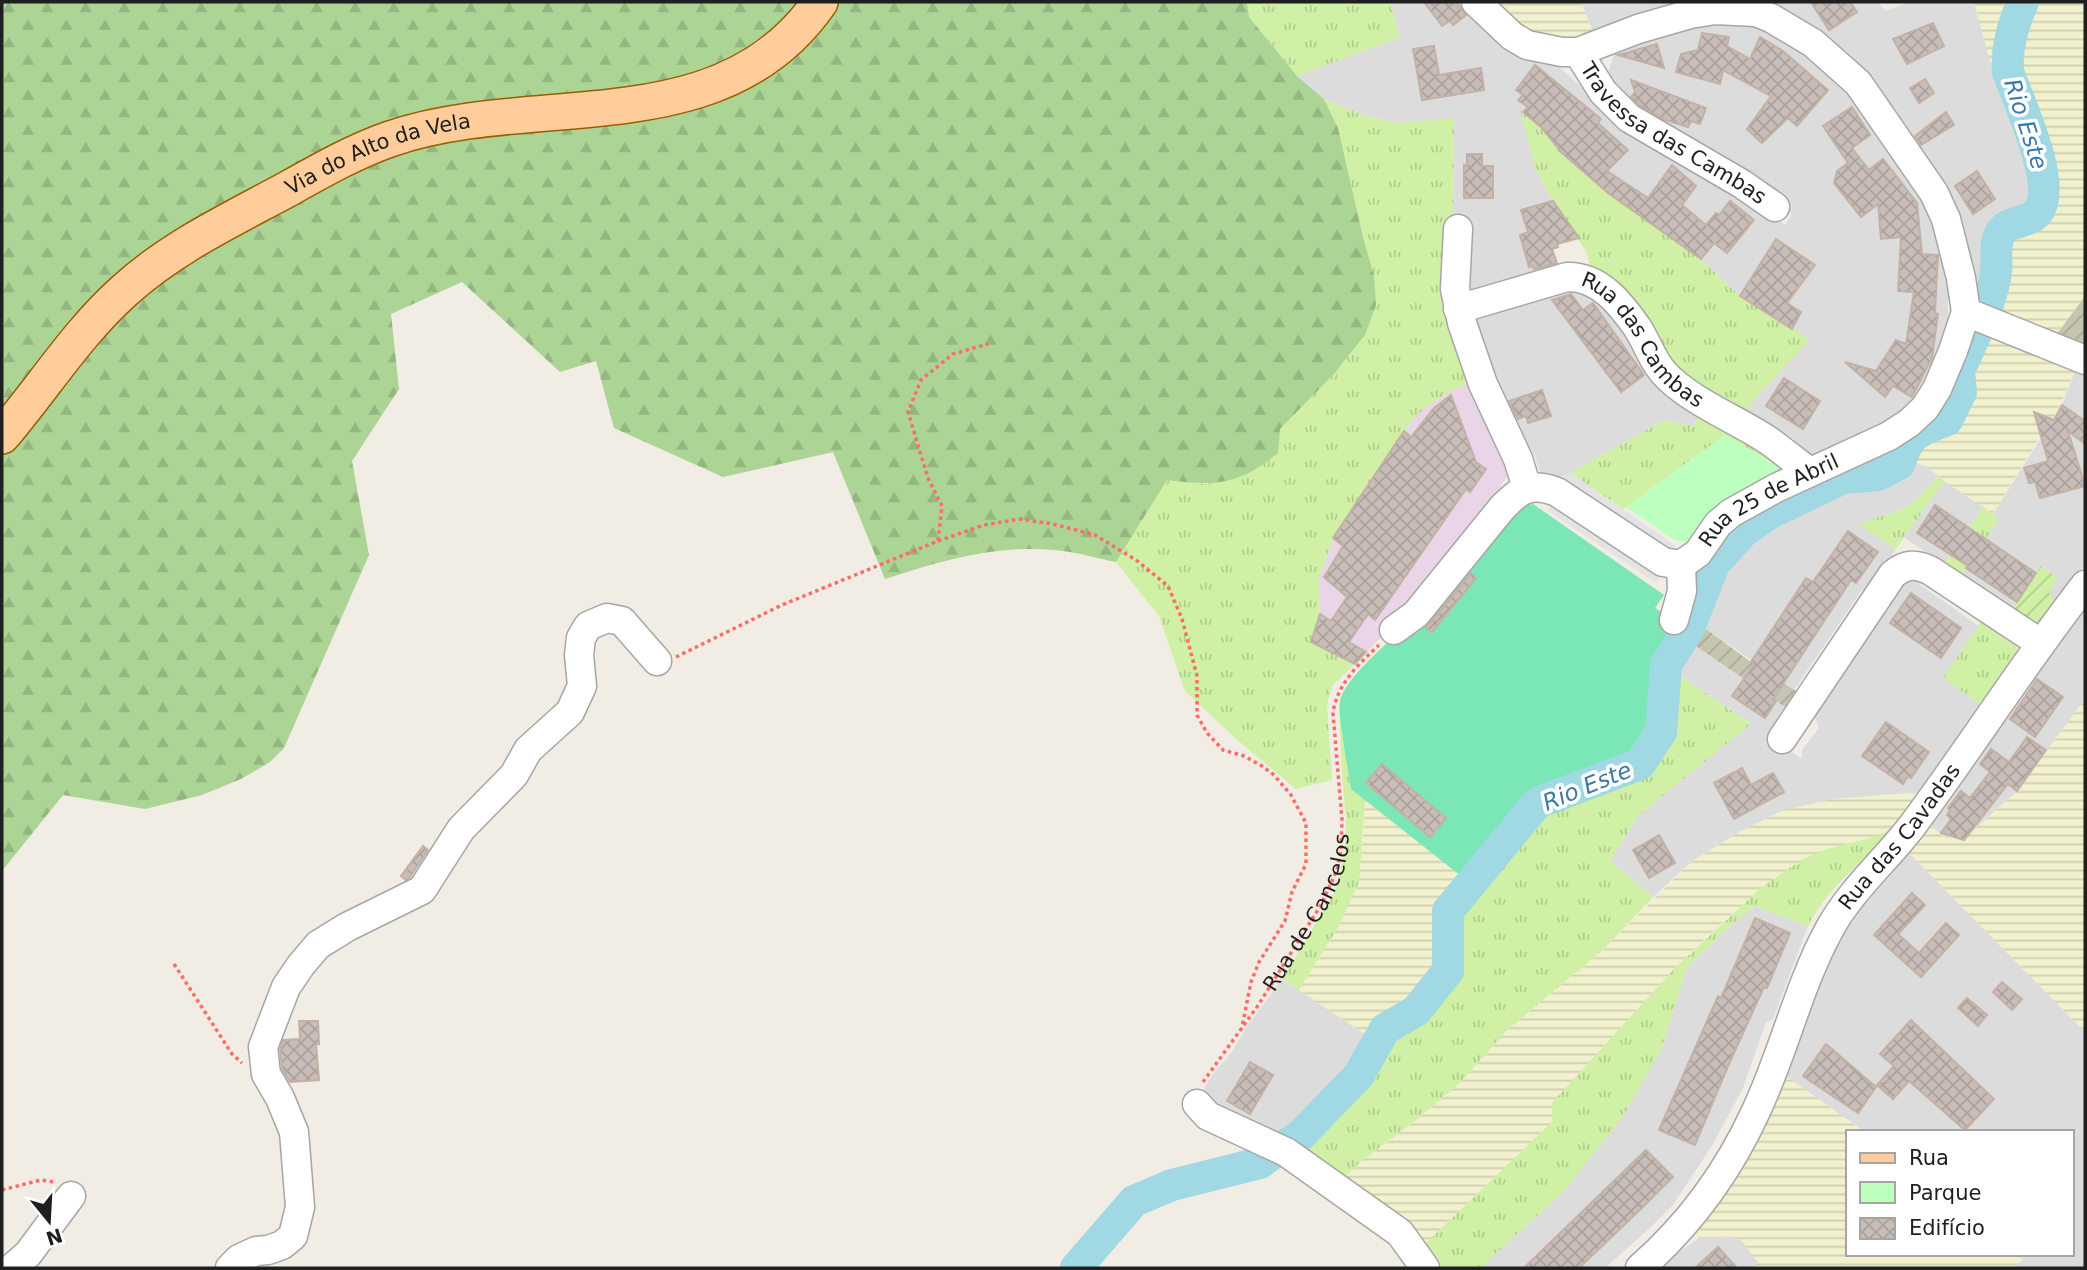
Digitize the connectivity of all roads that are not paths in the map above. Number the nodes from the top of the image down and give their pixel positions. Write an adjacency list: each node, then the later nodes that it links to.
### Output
1 (820, 2): 9 (main road, Via do Alto da Vela)
2 (1476, 2): 3 (street)
3 (1578, 52): 4 (street, Travessa das Cambas); 7 (street)
4 (1775, 207)
5 (1458, 229): 6 (street)
6 (1458, 309): 10 (street, Rua das Cambas); 11 (street)
7 (1966, 312): 8 (street); 10 (street, Rua 25 de Abril)
8 (2085, 360)
9 (2, 436)
10 (1810, 472): 12 (street, Rua 25 de Abril)
11 (1527, 488): 12 (street, Rua 25 de Abril); 15 (street)
12 (1681, 565): 14 (street)
13 (2085, 585): 16 (street, Rua das Cavadas)
14 (1674, 620)
15 (1394, 630)
16 (2040, 643): 18 (street); 24 (street, Rua das Cavadas)
17 (657, 661): 22 (street)
18 (1782, 739)
19 (1197, 1104): 23 (street)
20 (71, 1196): 21 (street)
21 (12, 1268)
22 (230, 1268)
23 (1425, 1268)
24 (1640, 1268)

